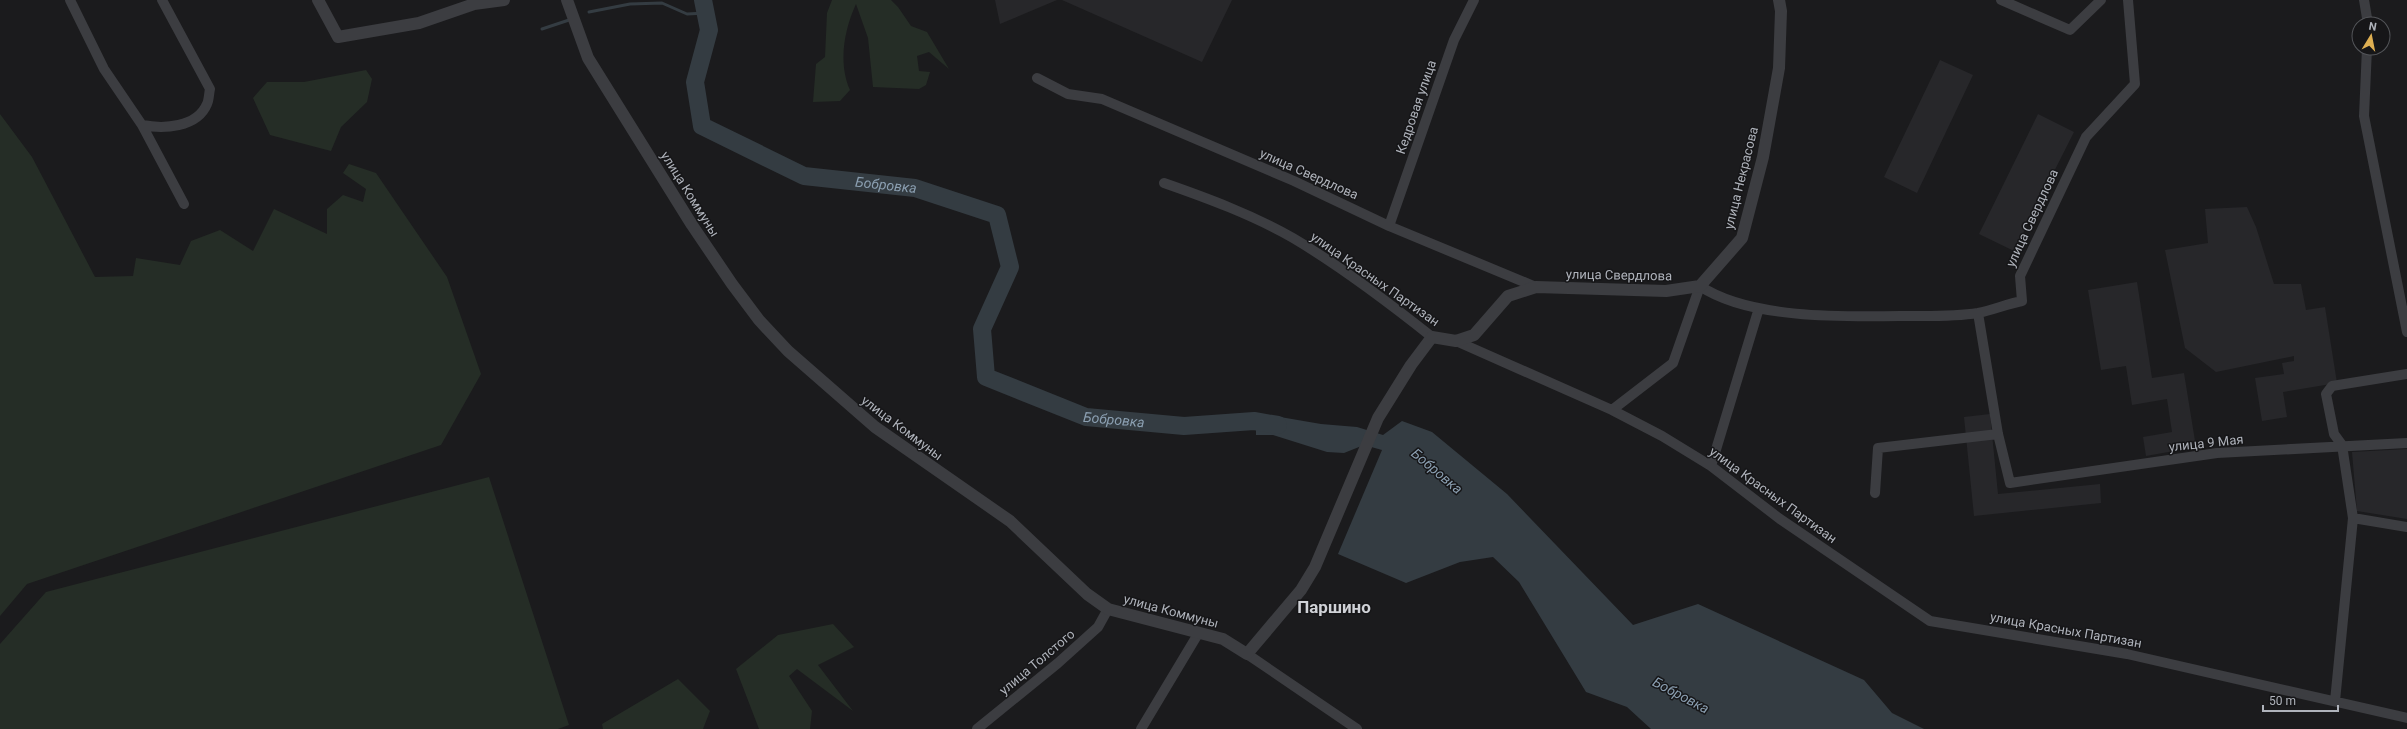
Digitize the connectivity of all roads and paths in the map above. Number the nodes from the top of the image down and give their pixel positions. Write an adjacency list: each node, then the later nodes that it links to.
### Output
1 (70, 0): 15 (street)
2 (162, 0): 15 (street)
3 (318, 0): 4 (street)
4 (504, 0)
5 (567, 0): 35 (street, улица Коммуны)
6 (1474, 0): 18 (street, Кедровая улица)
7 (1779, 0): 19 (street, улица Некрасова)
8 (2001, 0): 9 (street)
9 (2101, 0)
10 (2128, 0): 22 (street, улица Свердлова)
11 (2364, 0): 12 (street)
12 (2367, 16)
13 (2367, 56): 23 (street)
14 (1037, 78): 18 (street, улица Свердлова)
15 (142, 125): 17 (street)
16 (1164, 183): 24 (street, улица Красных Партизан)
17 (184, 204)
18 (1388, 226): 20 (street, улица Свердлова)
19 (1700, 286): 20 (street, улица Свердлова); 21 (street, улица Свердлова); 27 (street, улица Некрасова)
20 (1536, 287): 25 (street)
21 (1759, 308): 22 (street, улица Свердлова); 31 (street)
22 (1978, 313): 28 (street)
23 (2407, 332)
24 (1432, 337): 25 (street, улица Красных Партизан); 37 (street)
25 (1456, 341): 27 (street, улица Красных Партизан)
26 (2407, 374): 30 (street)
27 (1612, 410): 31 (street, улица Красных Партизан)
28 (1998, 434): 30 (street, улица 9 Мая); 32 (street)
29 (2407, 443): 30 (street, улица 9 Мая)
30 (2342, 444): 33 (street)
31 (1711, 466): 38 (street, улица Красных Партизан)
32 (1875, 493)
33 (2353, 518): 34 (street); 38 (street)
34 (2407, 527)
35 (1108, 609): 36 (street, улица Коммуны); 40 (street, улица Толстого)
36 (1198, 634): 37 (street, улица Коммуны); 41 (street)
37 (1247, 654): 42 (street, улица Коммуны)
38 (2335, 702): 39 (street, улица Красных Партизан)
39 (2407, 718)
40 (977, 729)
41 (1141, 729)
42 (1357, 729)

